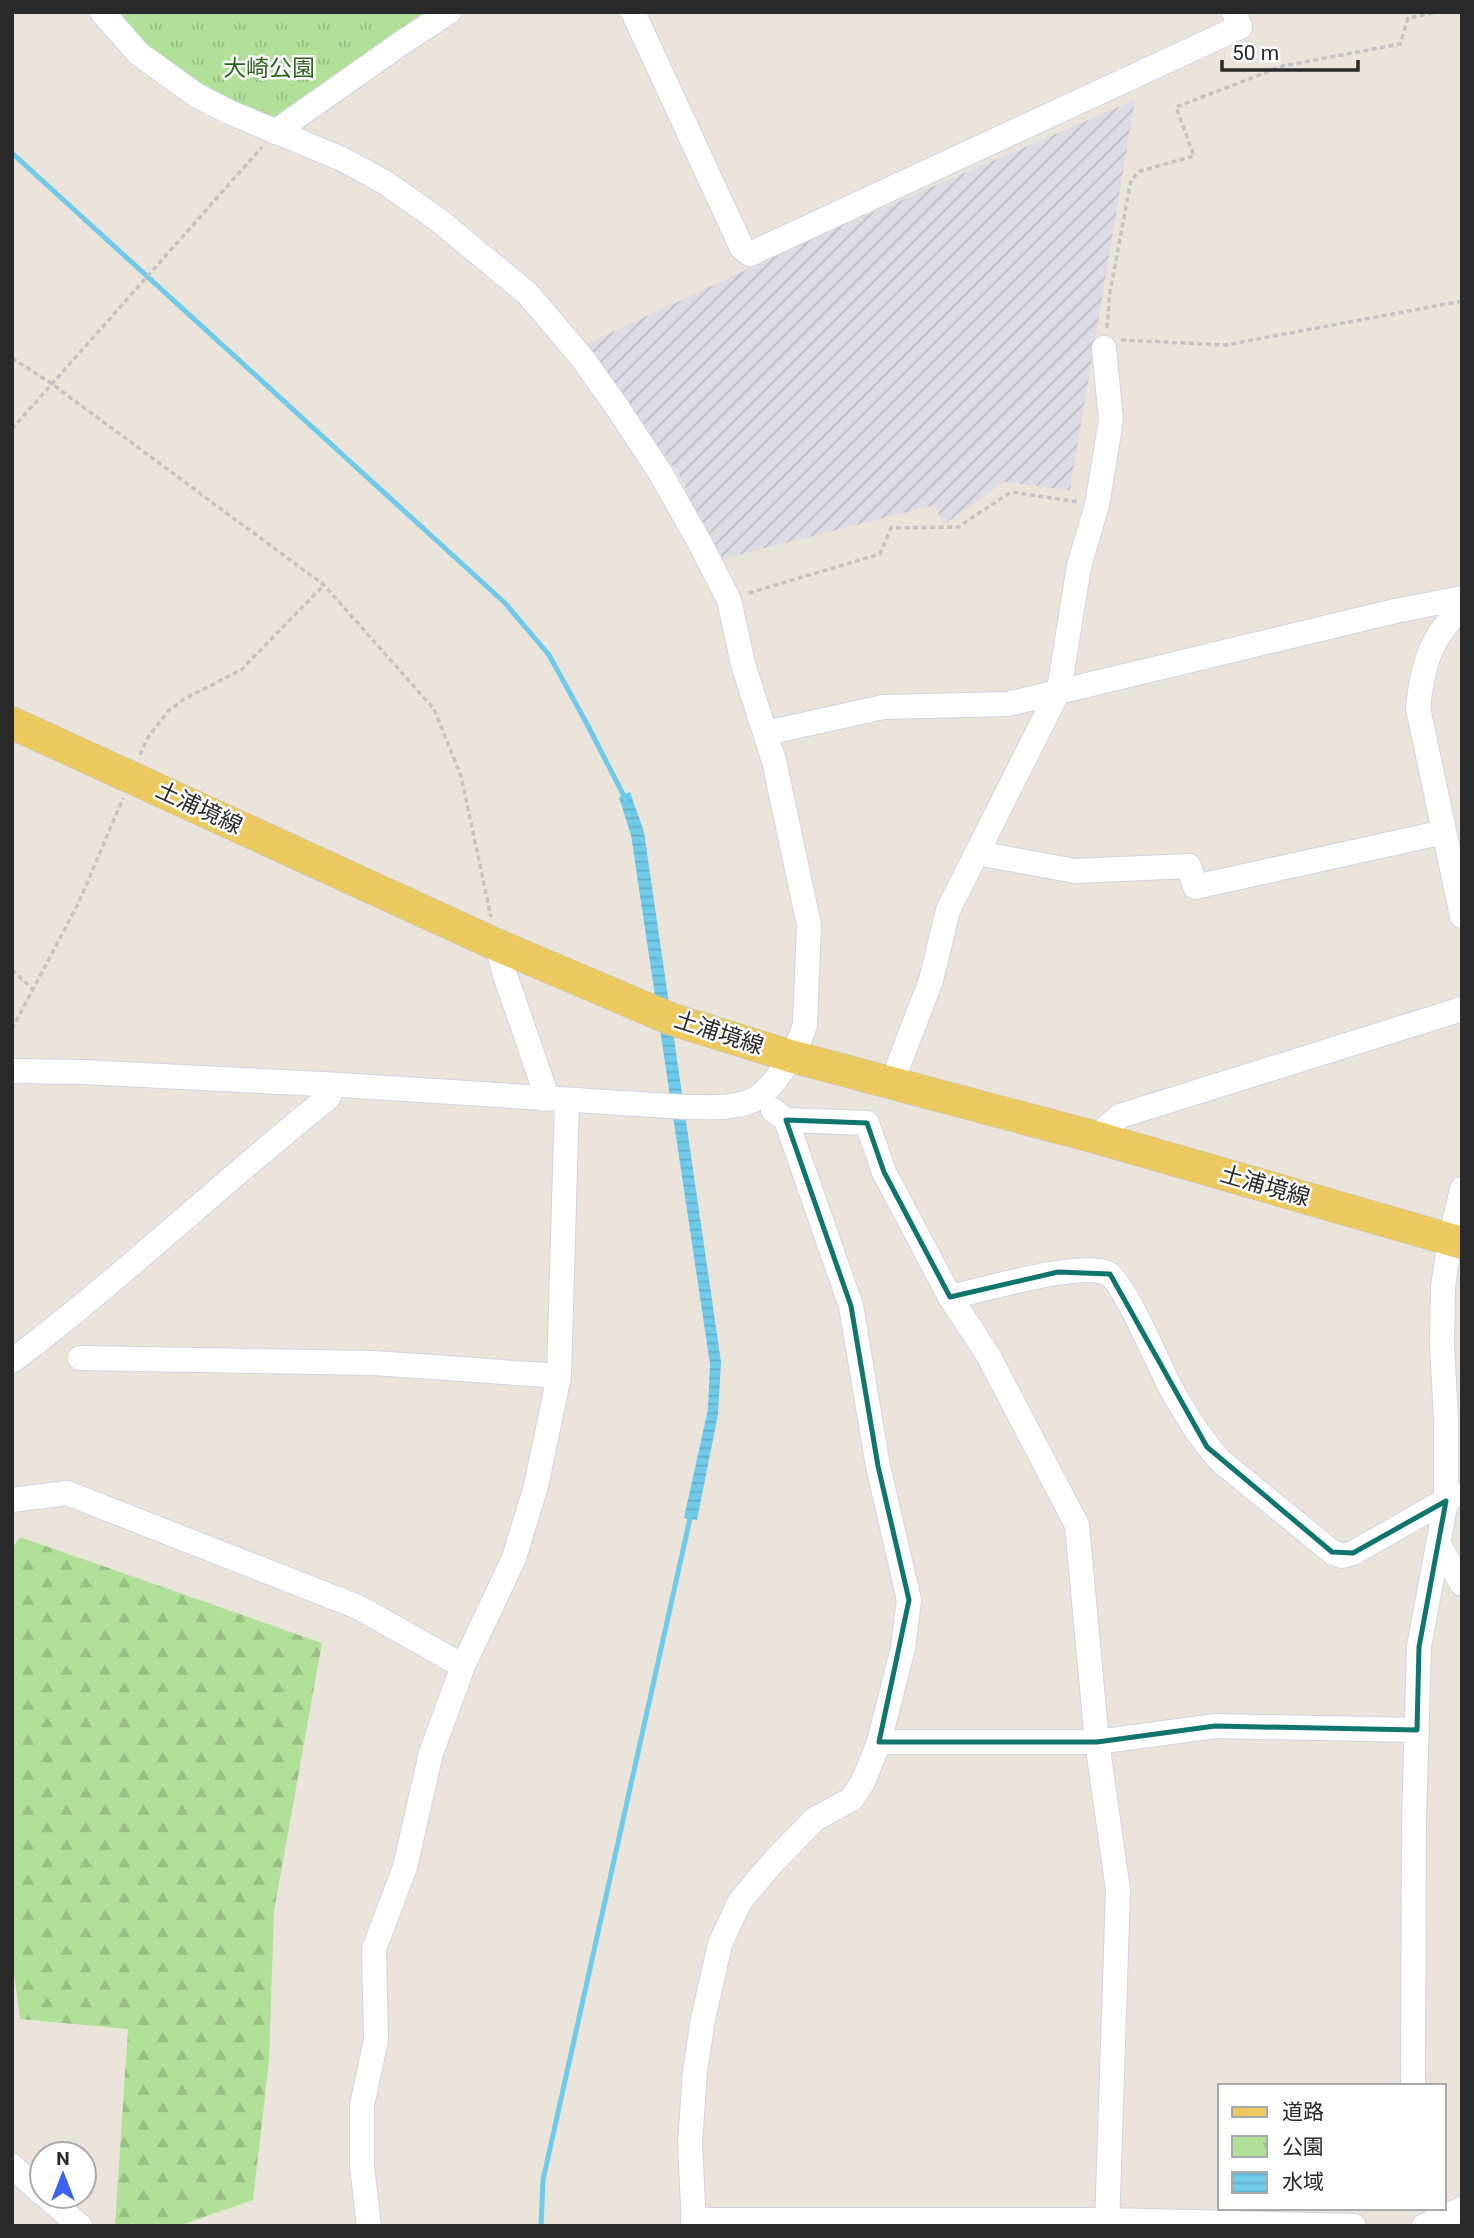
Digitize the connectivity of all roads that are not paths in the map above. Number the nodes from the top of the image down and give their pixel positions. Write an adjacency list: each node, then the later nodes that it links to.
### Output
1 (102, 12): 5 (street)
2 (449, 12): 5 (street)
3 (633, 12): 4 (street)
4 (1234, 12)
5 (275, 132): 11 (street)
6 (1105, 344): 9 (street)
7 (1462, 598): 9 (street)
8 (1462, 609): 12 (street)
9 (1059, 691): 11 (street); 13 (street)
10 (12, 723): 15 (main road, 土浦境線)
11 (765, 733): 17 (street)
12 (1444, 832): 13 (street); 14 (street)
13 (977, 853): 19 (street)
14 (1462, 916)
15 (497, 945): 17 (main road, 土浦境線); 22 (street)
16 (1462, 1009): 24 (street)
17 (790, 1056): 19 (main road, 土浦境線); 21 (street)
18 (12, 1072): 20 (street)
19 (892, 1082): 24 (main road, 土浦境線)
20 (329, 1085): 22 (street); 29 (street)
21 (760, 1096): 22 (street); 23 (street)
22 (555, 1099): 30 (street)
23 (786, 1120): 27 (street); 37 (street)
24 (1098, 1138): 26 (main road, 土浦境線)
25 (1462, 1189): 26 (street)
26 (1456, 1241): 31 (street)
27 (950, 1297): 31 (street); 38 (street)
28 (80, 1358): 30 (street)
29 (12, 1361)
30 (559, 1376): 35 (street)
31 (1454, 1496): 33 (street)
32 (12, 1500): 35 (street)
33 (1439, 1545): 34 (street); 36 (street)
34 (1462, 1584)
35 (463, 1666): 47 (street)
36 (1416, 1730): 38 (street); 39 (street)
37 (879, 1742): 38 (street); 44 (street)
38 (1097, 1742): 45 (street)
39 (1413, 2084)
40 (12, 2166): 41 (street)
41 (28, 2180)
42 (1462, 2209): 49 (street)
43 (62, 2210): 46 (street)
44 (694, 2223): 45 (street)
45 (1107, 2223): 48 (street)
46 (80, 2226)
47 (369, 2226)
48 (1354, 2226)
49 (1423, 2226)

